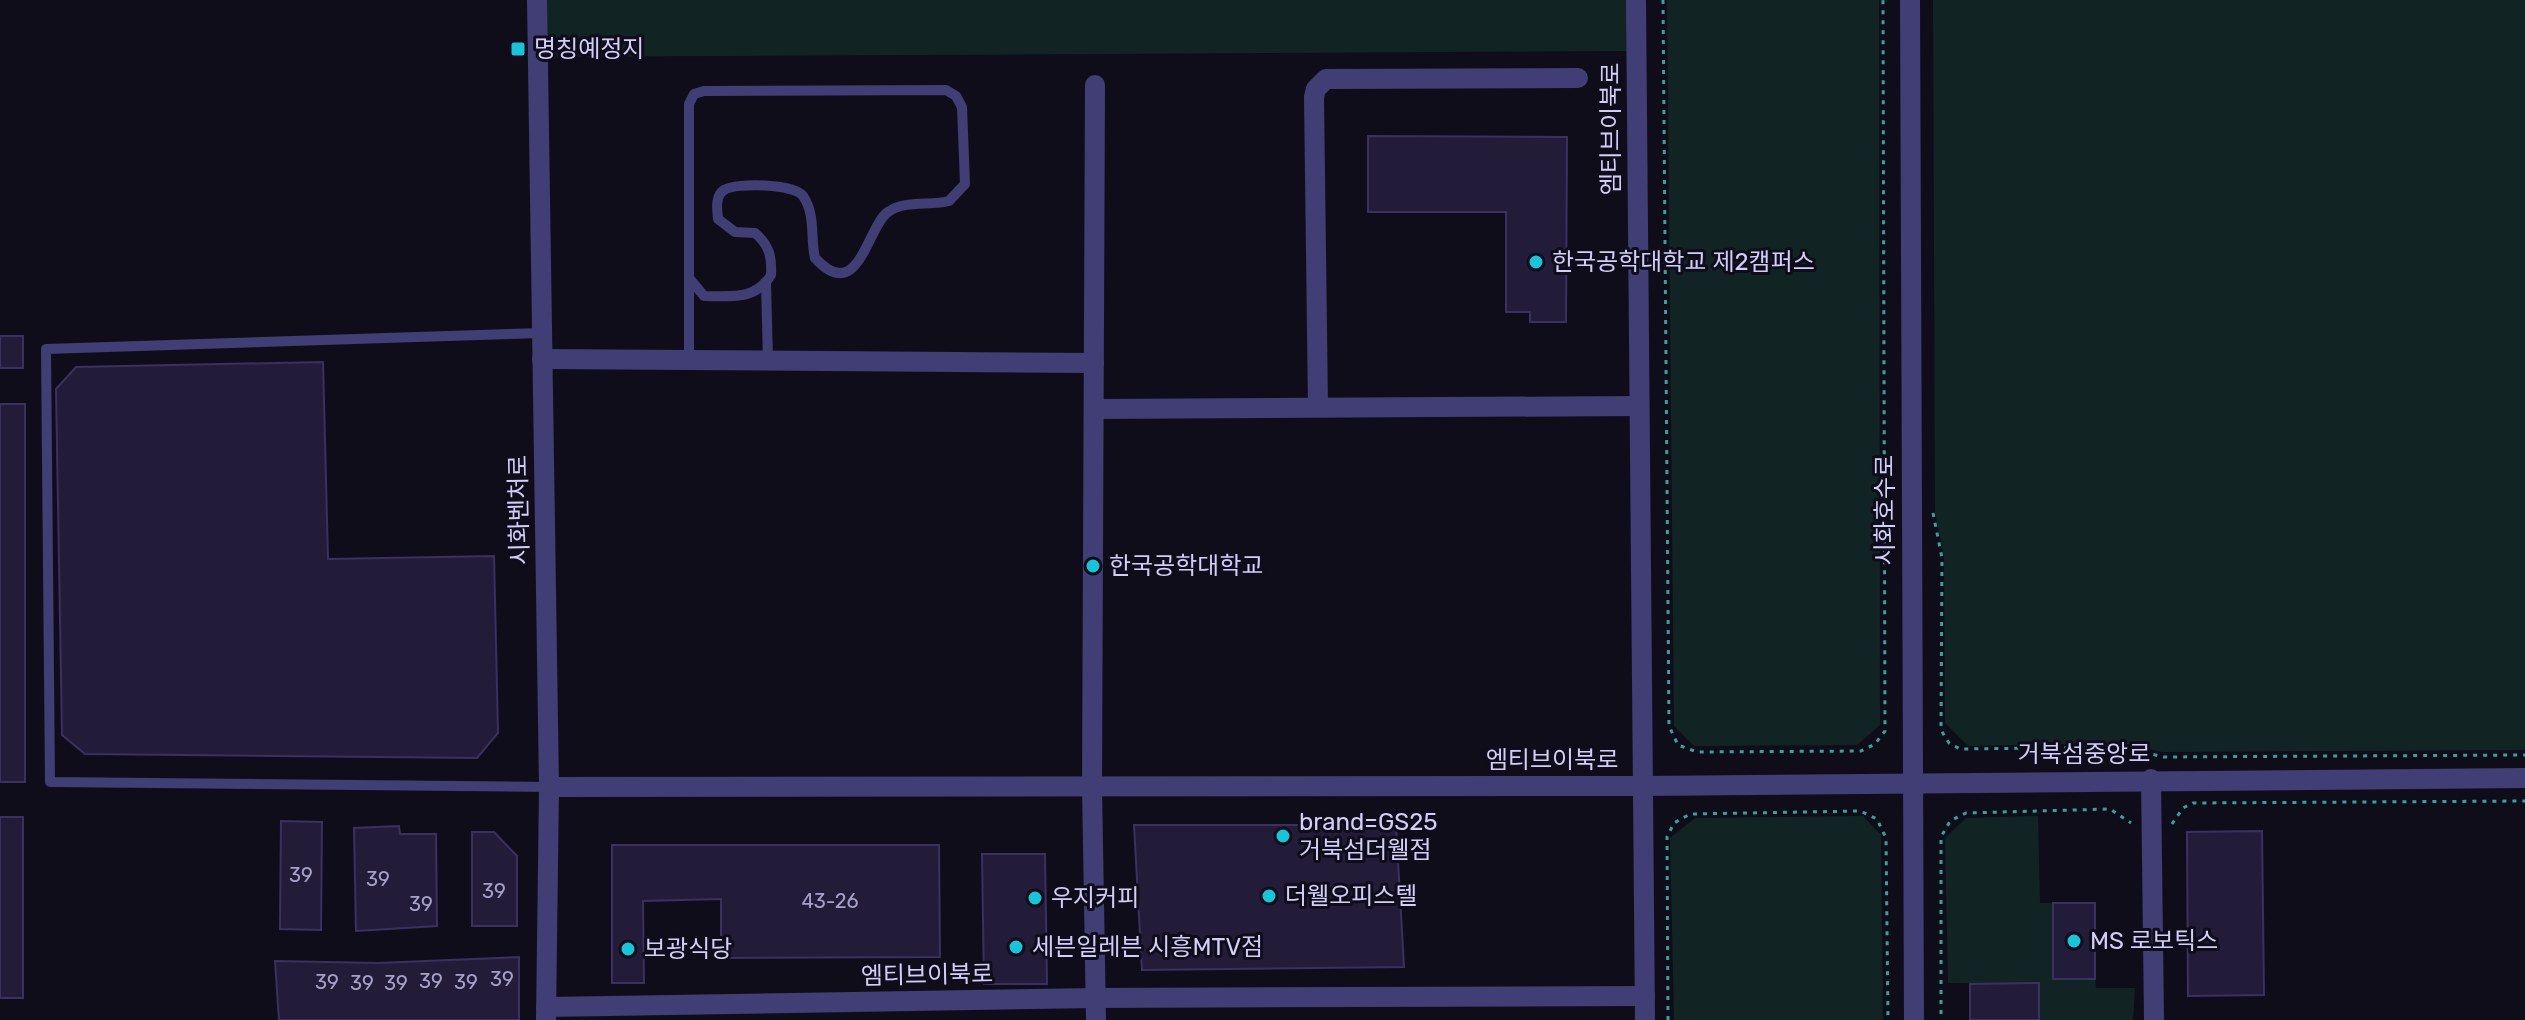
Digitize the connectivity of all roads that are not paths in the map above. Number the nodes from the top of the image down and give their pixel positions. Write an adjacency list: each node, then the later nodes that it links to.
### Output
1 (537, 0): 8 (street, 시화벤처로)
2 (1636, 0): 13 (street, 엠티브이북로)
3 (1910, 0): 18 (street, 시화호수로)
4 (1578, 78): 14 (street)
5 (1095, 85): 12 (street)
6 (689, 278): 7 (lane); 7 (lane); 10 (lane)
7 (766, 283): 11 (lane)
8 (542, 333): 9 (street, 시화벤처로); 21 (lane)
9 (542, 359): 10 (street); 21 (street, 시화벤처로)
10 (689, 360): 11 (street)
11 (768, 361): 12 (street)
12 (1094, 363): 15 (street)
13 (1639, 406): 14 (street); 20 (street, 엠티브이북로)
14 (1318, 407): 15 (street)
15 (1094, 409): 19 (street)
16 (2525, 778): 17 (street, 거북섬중앙로)
17 (2151, 779): 18 (street, 거북섬중앙로); 29 (street)
18 (1911, 783): 20 (street, 거북섬중앙로); 28 (street, 시화호수로)
19 (1092, 786): 20 (street, 엠티브이북로); 21 (street, 엠티브이북로); 23 (street)
20 (1643, 786): 22 (street, 엠티브이북로)
21 (549, 787): 25 (street, 시화벤처로)
22 (1645, 996): 24 (street, 엠티브이북로); 27 (street, 엠티브이북로)
23 (1096, 998): 24 (street, 엠티브이북로); 25 (street, 엠티브이북로); 26 (street)
24 (1445, 1010)
25 (546, 1014)
26 (1096, 1020)
27 (1645, 1020)
28 (1914, 1020)
29 (2154, 1020)

